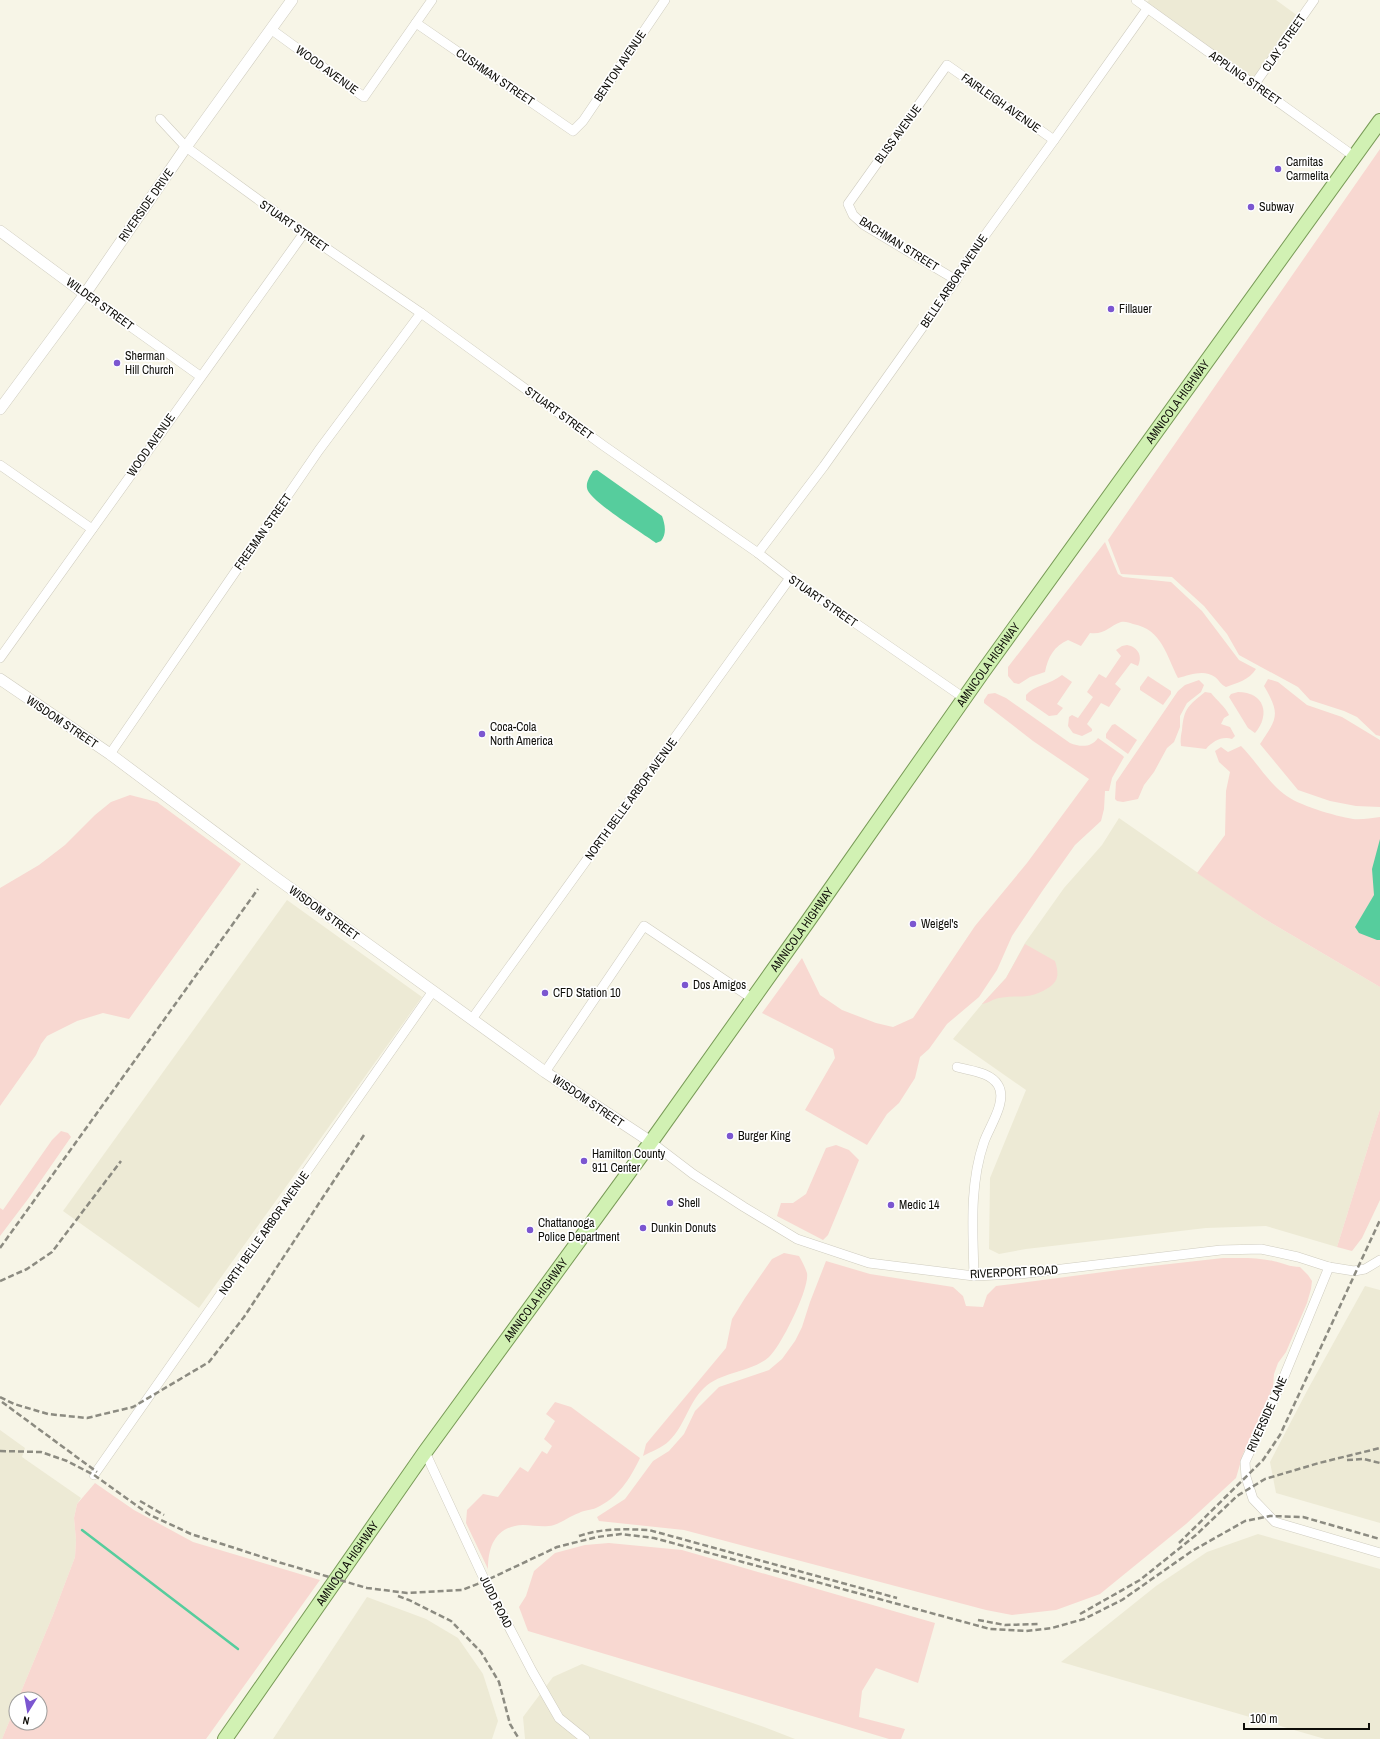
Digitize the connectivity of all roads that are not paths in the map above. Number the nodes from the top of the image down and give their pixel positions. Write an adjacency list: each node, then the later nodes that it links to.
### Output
1 (292, 0): 8 (street, RIVERSIDE DRIVE)
2 (432, 0): 7 (street, WOOD AVENUE)
3 (665, 0): 13 (street, BENTON AVENUE)
4 (1136, 0): 6 (street, APPLING STREET)
5 (1314, 0): 10 (street, CLAY STREET)
6 (1147, 8): 10 (street, APPLING STREET); 14 (street, BELLE ARBOR AVENUE)
7 (416, 23): 8 (street, WOOD AVENUE); 13 (street, CUSHMAN STREET)
8 (272, 30): 15 (street, RIVERSIDE DRIVE)
9 (947, 65): 14 (street, FAIRLEIGH AVENUE); 17 (street, BLISS AVENUE)
10 (1254, 85): 16 (street, APPLING STREET)
11 (160, 119): 15 (street, STUART STREET)
12 (1380, 121): 16 (main road, AMNICOLA HIGHWAY)
13 (573, 131)
14 (1054, 140): 20 (street, BELLE ARBOR AVENUE)
15 (186, 148): 19 (street, STUART STREET); 21 (street, RIVERSIDE DRIVE)
16 (1355, 157): 31 (main road, AMNICOLA HIGHWAY)
17 (848, 204): 20 (street, BACHMAN STREET)
18 (0, 231): 21 (street, WILDER STREET)
19 (304, 233): 22 (street, STUART STREET); 23 (street, WOOD AVENUE)
20 (956, 280): 27 (street, BELLE ARBOR AVENUE)
21 (85, 294): 23 (street, WILDER STREET); 24 (street, RIVERSIDE DRIVE)
22 (421, 313): 27 (street, STUART STREET); 32 (street, FREEMAN STREET)
23 (200, 376): 26 (street, WOOD AVENUE)
24 (0, 409)
25 (0, 465): 26 (street)
26 (92, 529): 29 (street, WOOD AVENUE)
27 (758, 553): 28 (street, STUART STREET)
28 (790, 578): 31 (street, STUART STREET); 35 (street, NORTH BELLE ARBOR AVENUE)
29 (0, 658)
30 (0, 679): 32 (street, WISDOM STREET)
31 (964, 698): 34 (main road, AMNICOLA HIGHWAY)
32 (110, 754): 33 (street, WISDOM STREET)
33 (433, 991): 35 (street, WISDOM STREET); 43 (street, NORTH BELLE ARBOR AVENUE)
34 (753, 999): 37 (street); 38 (main road, AMNICOLA HIGHWAY)
35 (472, 1019): 37 (street, WISDOM STREET)
36 (957, 1067): 41 (street)
37 (545, 1072): 38 (street, WISDOM STREET)
38 (651, 1142): 41 (street, RIVERPORT ROAD); 42 (main road, AMNICOLA HIGHWAY)
39 (1380, 1260): 40 (street, RIVERPORT ROAD)
40 (1329, 1267): 41 (street, RIVERPORT ROAD); 44 (street, RIVERSIDE LANE)
41 (974, 1276)
42 (425, 1452): 45 (main road, AMNICOLA HIGHWAY); 46 (street, JUDD ROAD)
43 (94, 1475)
44 (1380, 1553)
45 (225, 1739)
46 (585, 1739)

